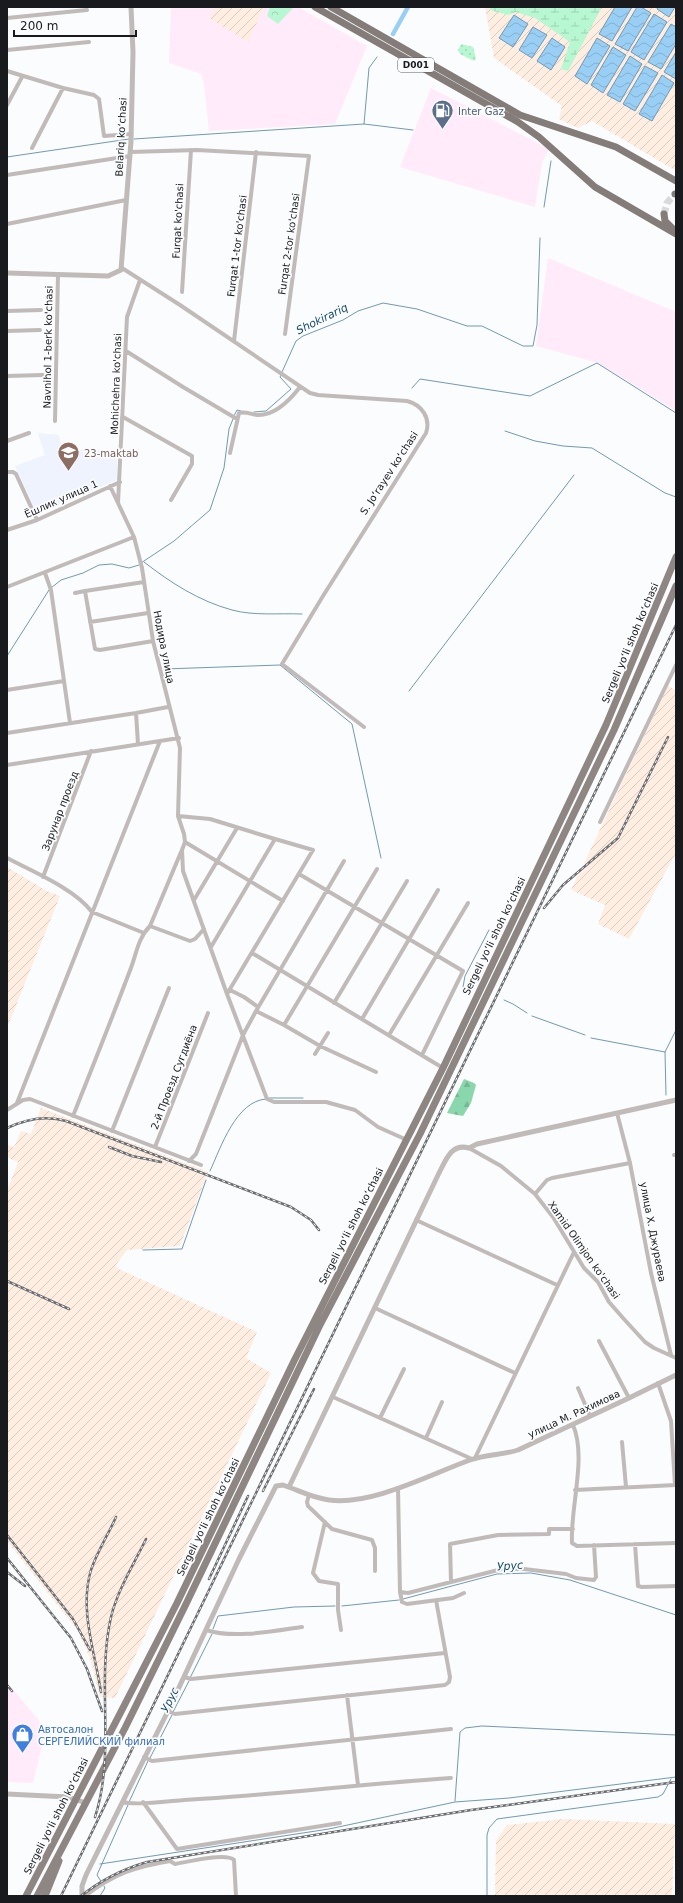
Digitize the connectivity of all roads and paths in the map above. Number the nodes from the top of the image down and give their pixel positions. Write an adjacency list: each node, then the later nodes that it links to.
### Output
1 (131, 7): 16 (street, Belariq koʻchasi)
2 (315, 7): 7 (highway, D001)
3 (331, 7): 6 (highway, D001)
4 (87, 10): 5 (street)
5 (7, 18)
6 (363, 25): 7 (highway); 12 (highway, D001)
7 (360, 33): 13 (highway, D001)
8 (89, 42): 9 (street)
9 (7, 50)
10 (7, 71): 11 (street)
11 (22, 77): 14 (street); 15 (street)
12 (458, 80): 13 (highway); 22 (highway, D001)
13 (454, 86): 26 (highway, D001)
14 (63, 88): 16 (street); 17 (street)
15 (7, 105)
16 (131, 134): 20 (street, Belariq koʻchasi)
17 (32, 148)
18 (191, 150): 19 (street); 20 (street); 31 (street, Furqat ko'chasi)
19 (256, 152): 36 (street, Furqat 2-tor ko'chasi); 37 (street, Furqat 1-tor ko'chasi)
20 (130, 154): 21 (street); 23 (street, Belariq koʻchasi)
21 (7, 176)
22 (676, 181)
23 (126, 200): 25 (street); 27 (street, Belariq koʻchasi)
24 (664, 214): 26 (highway)
25 (7, 224)
26 (676, 233)
27 (122, 268): 29 (street); 30 (street, S. Joʻrayev koʻchasi)
28 (7, 273): 29 (street)
29 (58, 274): 44 (street, Navnihol 1-berk ko'chasi)
30 (140, 280): 37 (street, S. Joʻrayev koʻchasi); 38 (street, Mohichehra ko'chasi)
31 (182, 292)
32 (41, 310): 33 (street)
33 (7, 311)
34 (40, 330): 35 (street)
35 (7, 331)
36 (285, 334)
37 (234, 341): 41 (street, S. Joʻrayev koʻchasi)
38 (126, 350): 42 (street, Mohichehra ko'chasi); 43 (street)
39 (43, 375): 40 (street)
40 (7, 376)
41 (300, 387): 43 (street); 72 (street, S. Joʻrayev koʻchasi)
42 (123, 416): 49 (street, Mohichehra ko'chasi); 51 (street)
43 (237, 419): 47 (street)
44 (55, 421)
45 (29, 433): 46 (street)
46 (7, 441)
47 (230, 453)
48 (7, 472): 53 (street)
49 (120, 482): 50 (street, Ёшлик улица 1); 52 (street, Mohichehra ko'chasi)
50 (110, 486): 52 (street); 53 (street, Ёшлик улица 1)
51 (171, 500)
52 (118, 503): 55 (street)
53 (38, 520): 54 (street, Ёшлик улица 1)
54 (7, 530)
55 (134, 537): 57 (street); 58 (street, Нодира улица)
56 (676, 557): 123 (main road, Sergeli yo‘li shoh ko‘chasi)
57 (45, 573): 60 (street); 67 (street)
58 (144, 582): 61 (street); 63 (street, Нодира улица)
59 (676, 586): 192 (main road, Sergeli yo‘li shoh ko‘chasi)
60 (7, 587)
61 (85, 591): 62 (street); 64 (street)
62 (75, 593)
63 (148, 613): 64 (street); 65 (street, Нодира улица)
64 (90, 622): 65 (street)
65 (153, 641): 69 (street, Нодира улица)
66 (676, 665): 80 (street)
67 (64, 681): 68 (street); 71 (street)
68 (7, 690)
69 (168, 707): 70 (street); 74 (street, Нодира улица)
70 (136, 713): 71 (street); 76 (street)
71 (70, 723): 73 (street)
72 (364, 727)
73 (7, 732)
74 (179, 738): 75 (street); 79 (street, Нодира улица)
75 (160, 740): 76 (street); 99 (street)
76 (138, 744): 77 (street)
77 (91, 751): 78 (street); 90 (street, Зарунар проезд)
78 (7, 765)
79 (178, 816): 81 (street); 83 (street, Нодира улица)
80 (600, 822)
81 (237, 828): 82 (street); 87 (street)
82 (275, 839): 89 (street); 92 (street)
83 (185, 842): 84 (street); 87 (street)
84 (182, 850): 95 (street); 101 (street)
85 (7, 858): 90 (street)
86 (344, 861): 93 (street)
87 (217, 862): 92 (street); 95 (street)
88 (377, 869): 98 (street)
89 (299, 874): 93 (street); 96 (street)
90 (43, 877): 99 (street)
91 (407, 881): 100 (street)
92 (250, 882): 96 (street); 105 (street)
93 (327, 890): 98 (street); 108 (street)
94 (438, 890): 104 (street)
95 (194, 900): 102 (street)
96 (283, 901): 106 (street)
97 (468, 903): 107 (street)
98 (355, 907): 100 (street); 109 (street)
99 (92, 912): 103 (street); 126 (street)
100 (382, 923): 104 (street); 112 (street)
101 (150, 926): 102 (street); 103 (street)
102 (204, 929): 105 (street)
103 (144, 932): 129 (street)
104 (409, 939): 107 (street); 115 (street)
105 (210, 947): 111 (street)
106 (252, 953): 108 (street); 111 (street)
107 (436, 955): 119 (street); 122 (street)
108 (280, 970): 109 (street); 113 (street)
109 (307, 986): 112 (street); 116 (street)
110 (169, 988): 130 (street)
111 (228, 992): 113 (street); 118 (street)
112 (334, 1003): 115 (street)
113 (257, 1009): 116 (street); 118 (street)
114 (208, 1013): 132 (street, 2-й Проезд Сугдиёна)
115 (362, 1019): 119 (street)
116 (284, 1025): 120 (street)
117 (328, 1033): 120 (street)
118 (243, 1035): 131 (street); 134 (street)
119 (389, 1035): 122 (street)
120 (320, 1046): 121 (street); 124 (street)
121 (315, 1054)
122 (422, 1055): 123 (street)
123 (443, 1068): 131 (main road, Sergeli yo‘li shoh ko‘chasi)
124 (376, 1072)
125 (676, 1100): 128 (street)
126 (17, 1103): 127 (street); 129 (street)
127 (7, 1110)
128 (617, 1113): 133 (street); 135 (street, улица Х. Джураева)
129 (73, 1116): 130 (street)
130 (112, 1131): 132 (street)
131 (407, 1140): 189 (main road, Sergeli yo‘li shoh ko‘chasi)
132 (155, 1147): 134 (street)
133 (469, 1148): 137 (street, Xamid Olimjon ko'chasi); 138 (street)
134 (189, 1161): 136 (street)
135 (630, 1163): 137 (street); 143 (street, улица Х. Джураева)
136 (201, 1165)
137 (535, 1194): 139 (street, Xamid Olimjon ko'chasi)
138 (416, 1220): 140 (street); 141 (street)
139 (574, 1252): 140 (street); 143 (street, Xamid Olimjon ko'chasi)
140 (557, 1285): 146 (street)
141 (375, 1308): 146 (street); 150 (street)
142 (599, 1341): 151 (street)
143 (671, 1355): 144 (street, Xamid Olimjon ko'chasi)
144 (676, 1358)
145 (404, 1370): 154 (street)
146 (515, 1373): 158 (street)
147 (676, 1374): 148 (street, улица М. Рахимова)
148 (658, 1383): 151 (street, улица М. Рахимова); 159 (street)
149 (578, 1388): 153 (street)
150 (333, 1397): 154 (street); 160 (street)
151 (629, 1398): 153 (street, улица М. Рахимова)
152 (442, 1402): 156 (street)
153 (590, 1416): 155 (street, улица М. Рахимова)
154 (380, 1418): 156 (street)
155 (572, 1425): 158 (street, улица М. Рахимова); 163 (street)
156 (426, 1438): 158 (street)
157 (622, 1442): 161 (street)
158 (474, 1458): 162 (street, улица М. Рахимова)
159 (675, 1485): 161 (street)
160 (289, 1487): 164 (street, улица М. Рахимова); 178 (street)
161 (626, 1487): 163 (street)
162 (398, 1488): 164 (street, улица М. Рахимова); 173 (street)
163 (575, 1490): 166 (street)
164 (309, 1495): 165 (street)
165 (325, 1522): 170 (street); 177 (street)
166 (573, 1529): 169 (street); 171 (street)
167 (676, 1543): 168 (street)
168 (635, 1544): 169 (street); 172 (street)
169 (594, 1545): 171 (street)
170 (375, 1571)
171 (451, 1582): 173 (street)
172 (676, 1586)
173 (400, 1592): 175 (street)
174 (464, 1593): 175 (street)
175 (436, 1600): 179 (street)
176 (302, 1627): 178 (street)
177 (341, 1630)
178 (210, 1631): 180 (street)
179 (445, 1653): 180 (street); 181 (street)
180 (188, 1678): 182 (street)
181 (347, 1695): 182 (street); 184 (street)
182 (168, 1711): 185 (street)
183 (451, 1729): 184 (street)
184 (353, 1739): 185 (street); 187 (street)
185 (144, 1757): 190 (street)
186 (451, 1778): 187 (street)
187 (358, 1785): 191 (street)
188 (7, 1794): 189 (street)
189 (75, 1799): 192 (street); 195 (main road, Sergeli yo‘li shoh ko‘chasi)
190 (127, 1802): 191 (street); 198 (street)
191 (143, 1802): 193 (street)
192 (86, 1803): 194 (main road, Sergeli yo‘li shoh ko‘chasi)
193 (340, 1823)
194 (65, 1843): 196 (main road, Sergeli yo‘li shoh ko‘chasi); 197 (main road)
195 (26, 1896)
196 (37, 1896)
197 (45, 1896)
198 (83, 1896): 199 (street)
199 (236, 1896)

